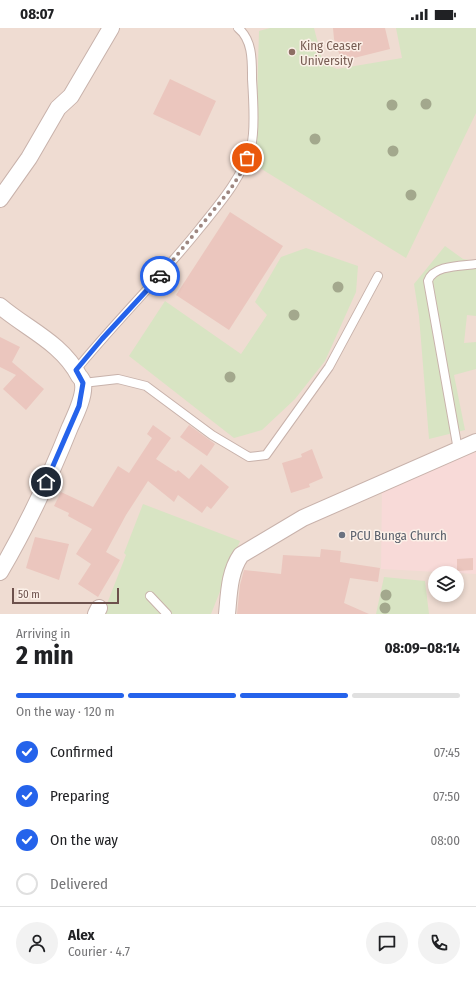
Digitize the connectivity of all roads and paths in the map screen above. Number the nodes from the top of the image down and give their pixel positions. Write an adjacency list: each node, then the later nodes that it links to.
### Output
1 (111, 28): 3 (street)
2 (238, 28): 7 (lane)
3 (0, 199)
4 (476, 264): 9 (lane)
5 (378, 276): 7 (lane)
6 (0, 306): 7 (street)
7 (80, 377): 10 (street)
8 (476, 442): 9 (street)
9 (458, 450): 13 (street)
10 (0, 572)
11 (150, 596): 12 (lane)
12 (167, 614)
13 (227, 614)

